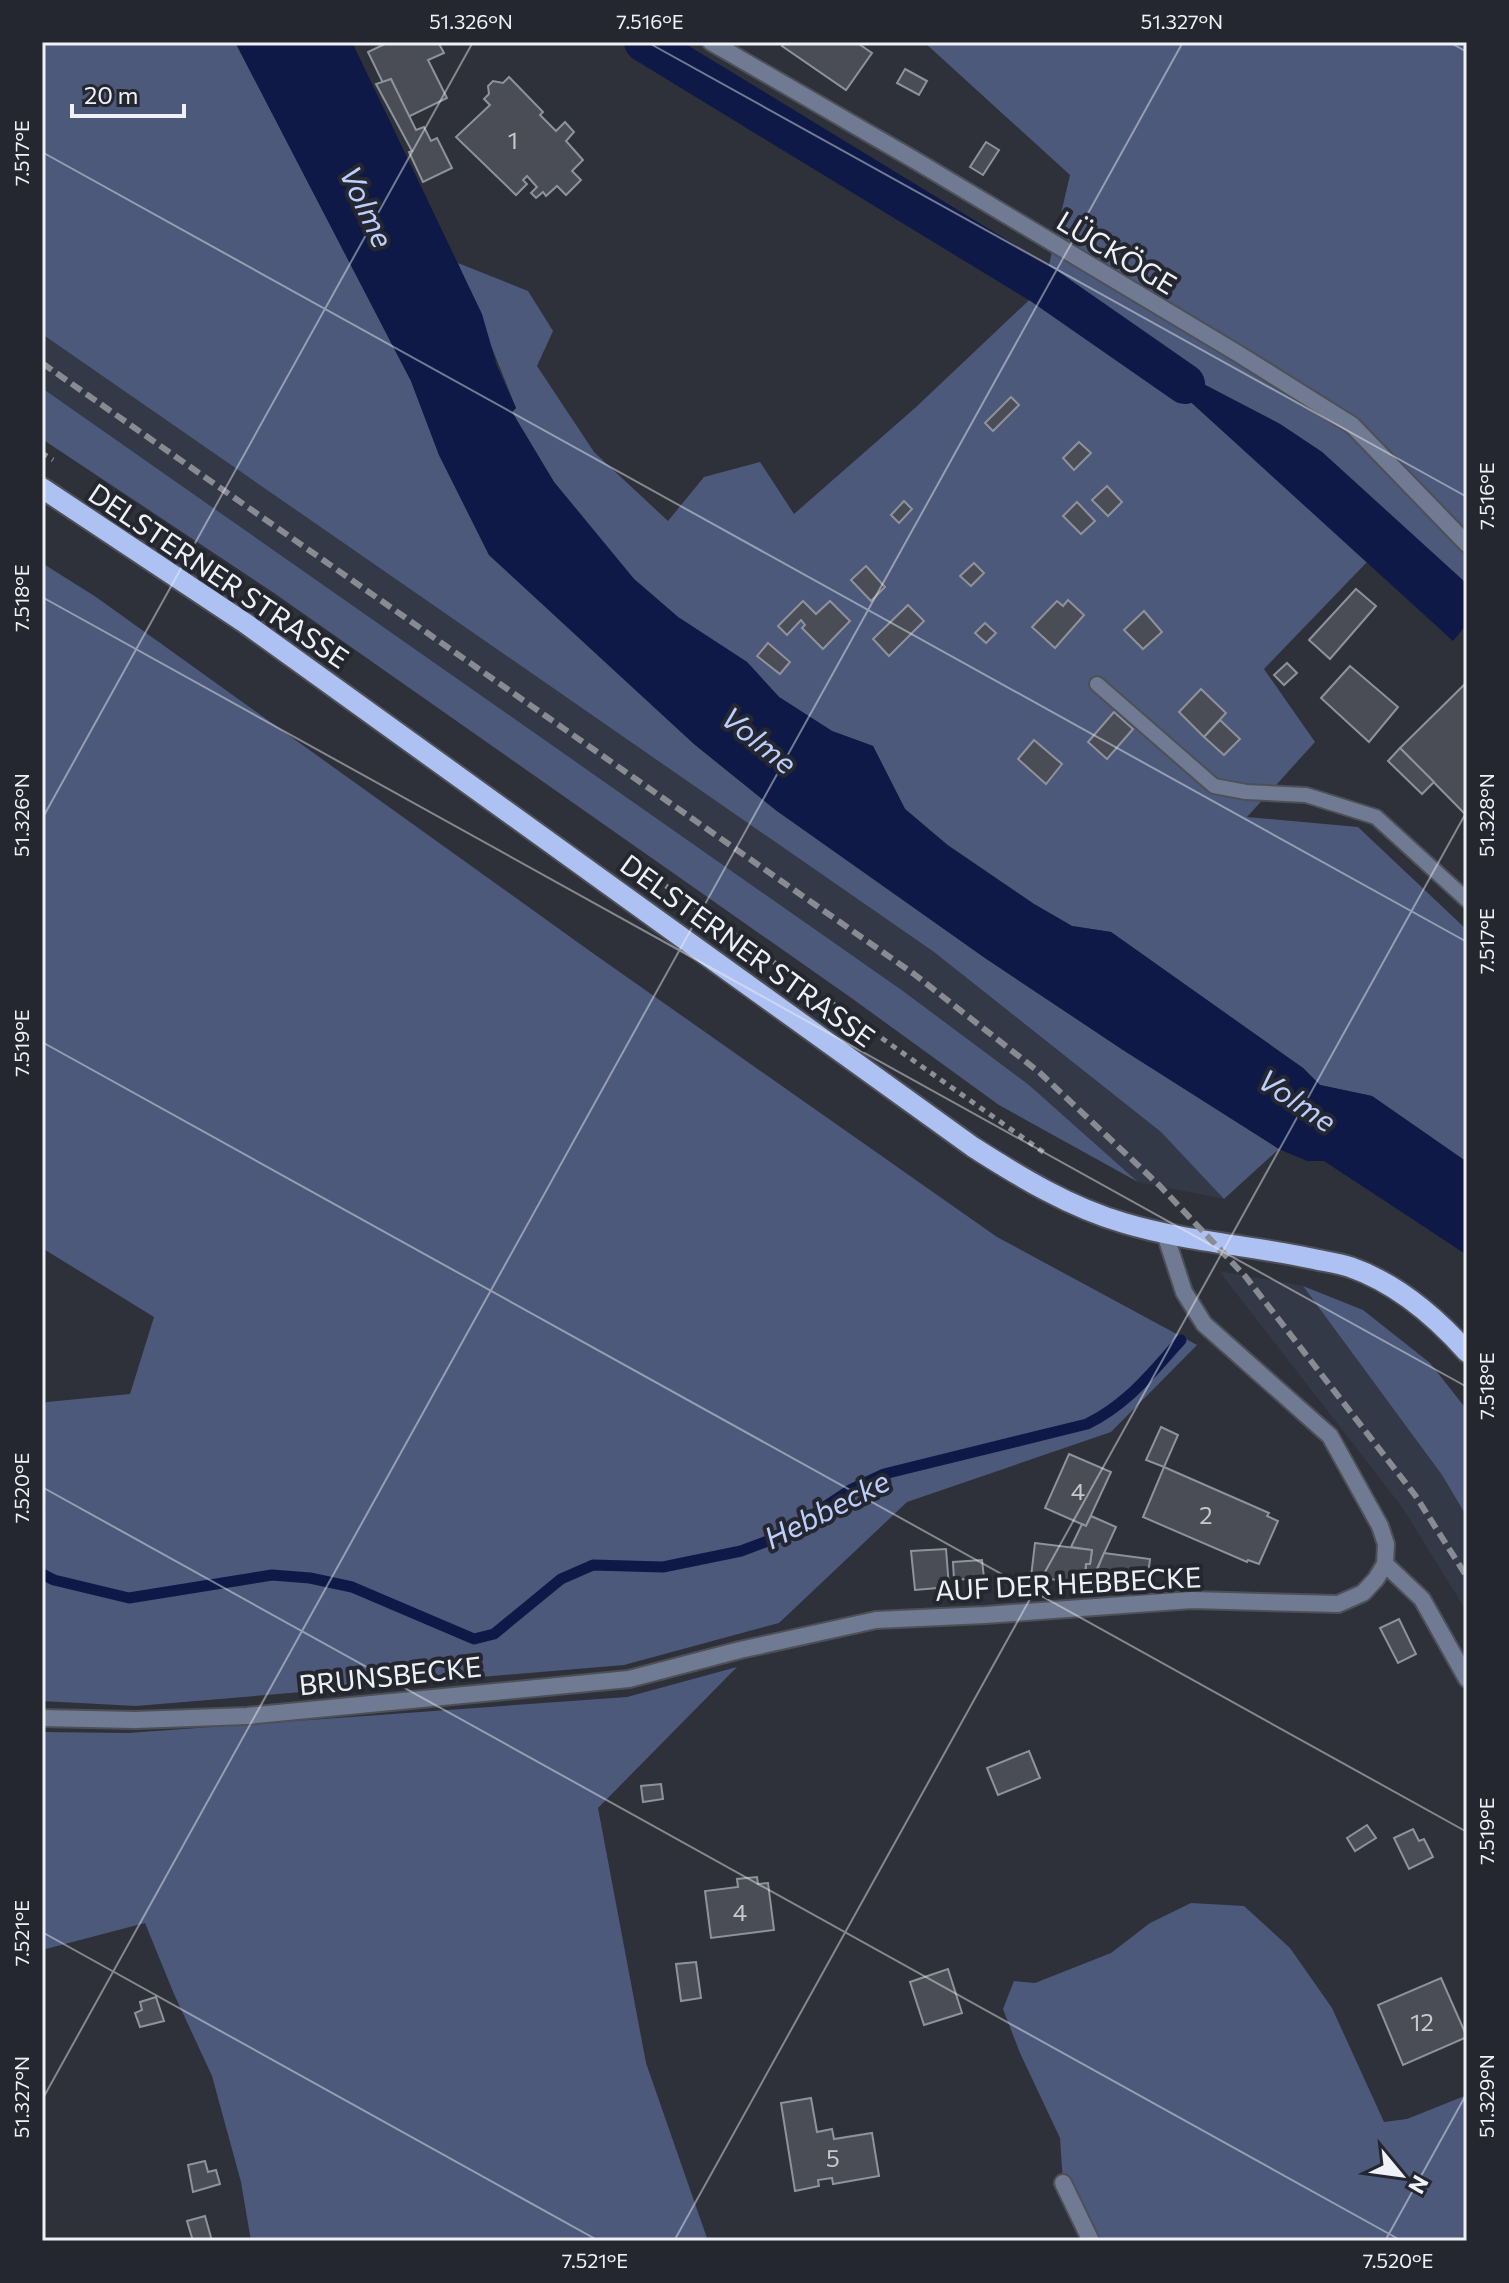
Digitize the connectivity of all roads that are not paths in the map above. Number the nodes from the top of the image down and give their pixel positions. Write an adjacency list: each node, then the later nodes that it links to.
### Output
1 (711, 42): 3 (street, LÜCKÖGE)
2 (42, 488): 6 (main road, DELSTERNER STRASSE)
3 (1467, 544)
4 (1097, 684): 5 (lane)
5 (1467, 900)
6 (1165, 1234): 7 (main road, DELSTERNER STRASSE); 8 (street)
7 (1467, 1352)
8 (1385, 1564): 9 (street, AUF DER HEBBECKE); 10 (street)
9 (740, 1650): 11 (street, BRUNSBECKE)
10 (1467, 1679)
11 (42, 1718)
12 (1063, 2183): 13 (street)
13 (1091, 2241)

